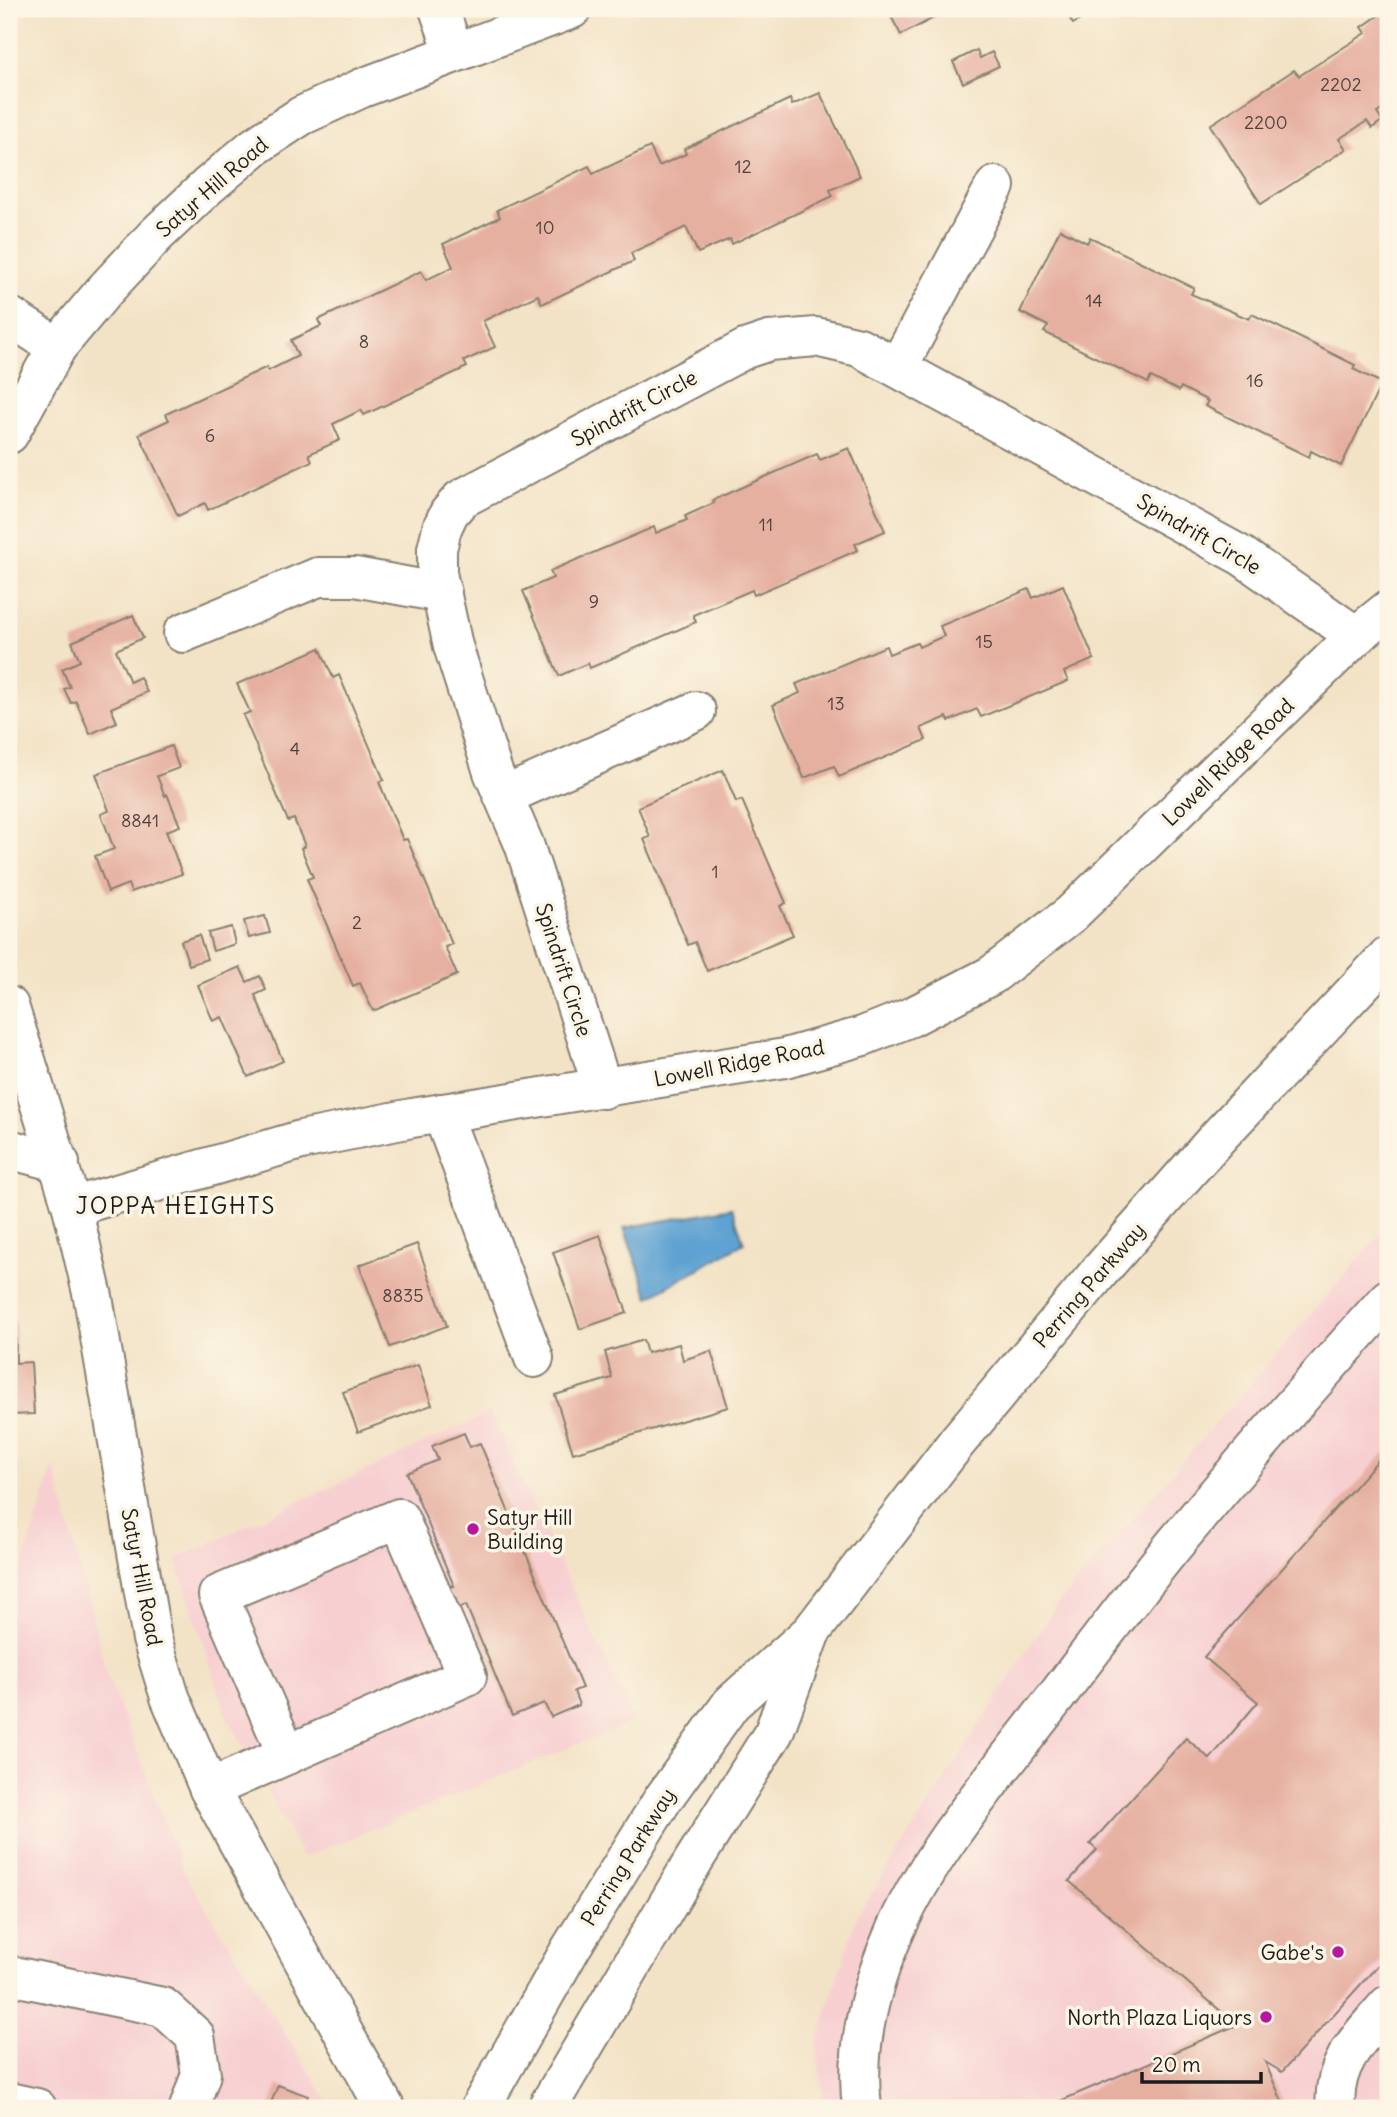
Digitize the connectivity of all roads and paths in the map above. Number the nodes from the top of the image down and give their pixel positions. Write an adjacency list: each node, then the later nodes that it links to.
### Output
1 (439, 9): 4 (street)
2 (572, 9): 3 (street, Satyr Hill Road)
3 (505, 20): 4 (street, Satyr Hill Road)
4 (454, 52): 7 (street, Satyr Hill Road)
5 (995, 186): 8 (street)
6 (9, 316): 7 (street)
7 (57, 347): 9 (street, Satyr Hill Road)
8 (898, 367): 10 (street, Spindrift Circle); 13 (street, Spindrift Circle)
9 (9, 433)
10 (442, 593): 12 (street); 15 (street, Spindrift Circle)
11 (1388, 610): 13 (street, Lowell Ridge Road)
12 (183, 633)
13 (1356, 636): 18 (street, Lowell Ridge Road)
14 (696, 711): 15 (street)
15 (504, 796): 18 (street, Spindrift Circle)
16 (1388, 956): 25 (street, Perring Parkway)
17 (9, 1006): 21 (street, Satyr Hill Road)
18 (603, 1088): 19 (street, Lowell Ridge Road)
19 (442, 1113): 22 (street, Lowell Ridge Road); 24 (street)
20 (9, 1149): 21 (street)
21 (60, 1164): 22 (street, Satyr Hill Road)
22 (72, 1207): 27 (street, Satyr Hill Road)
23 (1388, 1299): 36 (street)
24 (534, 1358)
25 (811, 1632): 34 (street, Perring Parkway); 35 (street, Perring Parkway)
26 (287, 1755): 26 (street); 27 (street)
27 (209, 1789): 33 (street, Satyr Hill Road)
28 (9, 1975): 32 (street)
29 (1388, 2005): 37 (street)
30 (9, 2102): 31 (street)
31 (37, 2108)
32 (189, 2108)
33 (385, 2108)
34 (480, 2108)
35 (547, 2108)
36 (862, 2108)
37 (1336, 2108)

